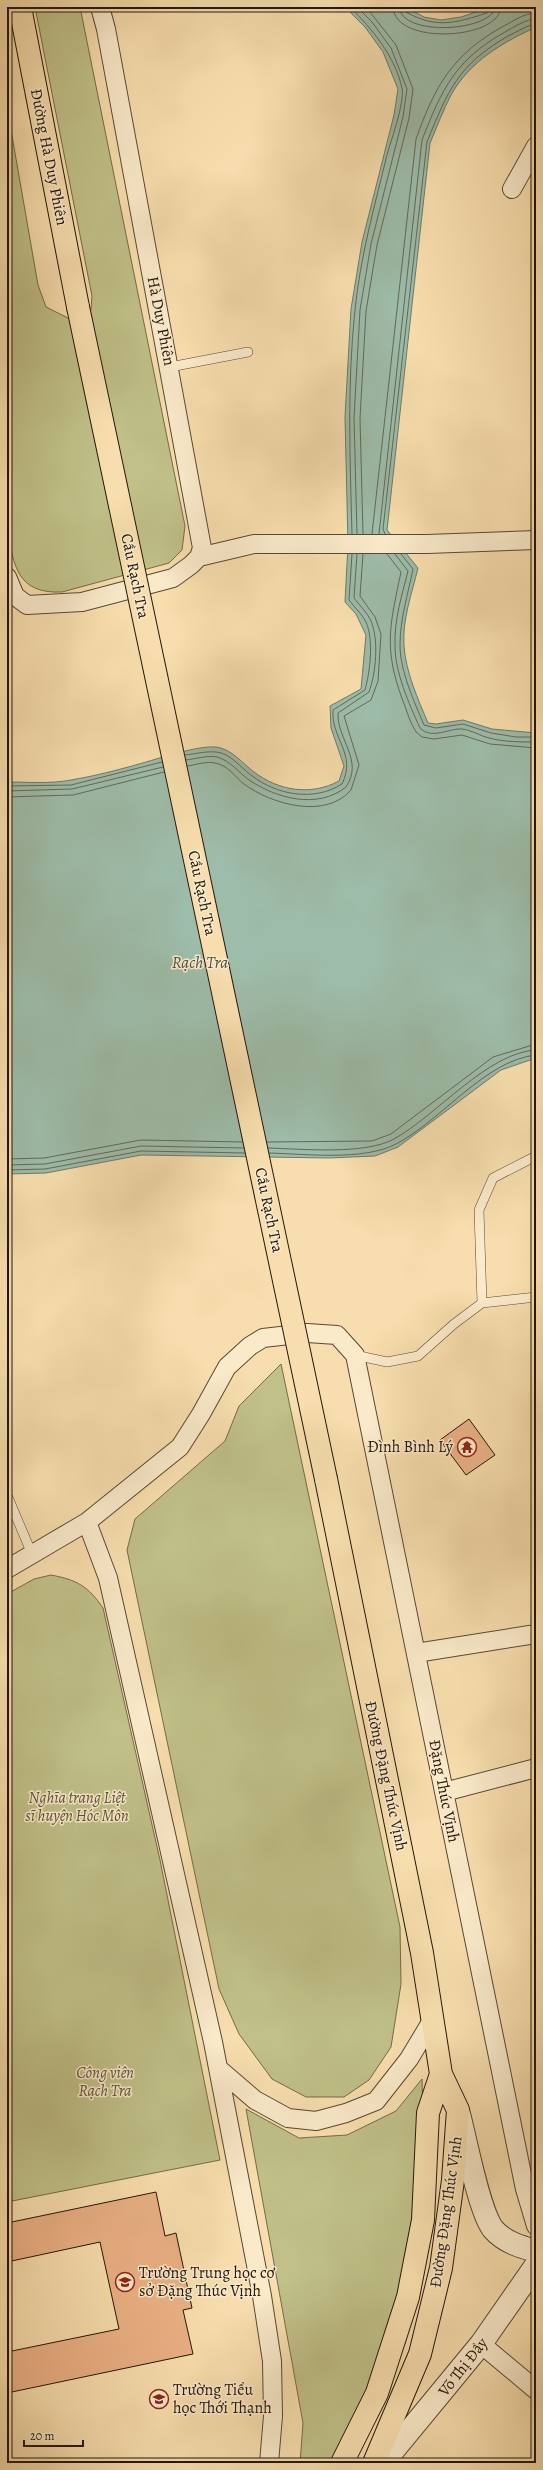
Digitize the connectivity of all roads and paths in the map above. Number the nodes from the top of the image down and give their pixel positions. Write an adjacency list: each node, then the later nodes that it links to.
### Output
1 (20, 7): 5 (main road, Đường Hà Duy Phiên)
2 (100, 7): 7 (street, Hà Duy Phiên)
3 (536, 146): 4 (street)
4 (512, 189)
5 (78, 307): 15 (main road, Cầu Rạch Tra, bridge)
6 (248, 352): 7 (lane)
7 (170, 367): 9 (street, Hà Duy Phiên)
8 (536, 540): 9 (street)
9 (199, 557): 10 (street)
10 (7, 577)
11 (536, 1156): 13 (lane)
12 (536, 1297): 13 (lane)
13 (482, 1303): 14 (lane)
14 (356, 1355): 17 (street); 21 (street, Đặng Thúc Vịnh)
15 (326, 1479): 24 (main road, Đường Đặng Thúc Vịnh)
16 (7, 1496): 18 (lane)
17 (87, 1522): 18 (street); 25 (street)
18 (32, 1554): 19 (street)
19 (7, 1569)
20 (536, 1634): 21 (street)
21 (416, 1653): 23 (street, Đặng Thúc Vịnh)
22 (536, 1768): 23 (street)
23 (444, 1792): 28 (street, Đặng Thúc Vịnh)
24 (433, 2019): 25 (street); 26 (main road, Đường Đặng Thúc Vịnh)
25 (219, 2069): 33 (street)
26 (441, 2074): 27 (main road, Đường Đặng Thúc Vịnh); 34 (main road, Đường Đặng Thúc Vịnh)
27 (458, 2110): 29 (street); 35 (main road, Đường Đặng Thúc Vịnh)
28 (536, 2226)
29 (536, 2251)
30 (536, 2266): 31 (street, Võ Thị Đầy)
31 (481, 2344): 32 (street); 36 (street, Võ Thị Đầy)
32 (536, 2390)
33 (269, 2463)
34 (342, 2463)
35 (374, 2463)
36 (383, 2463)

